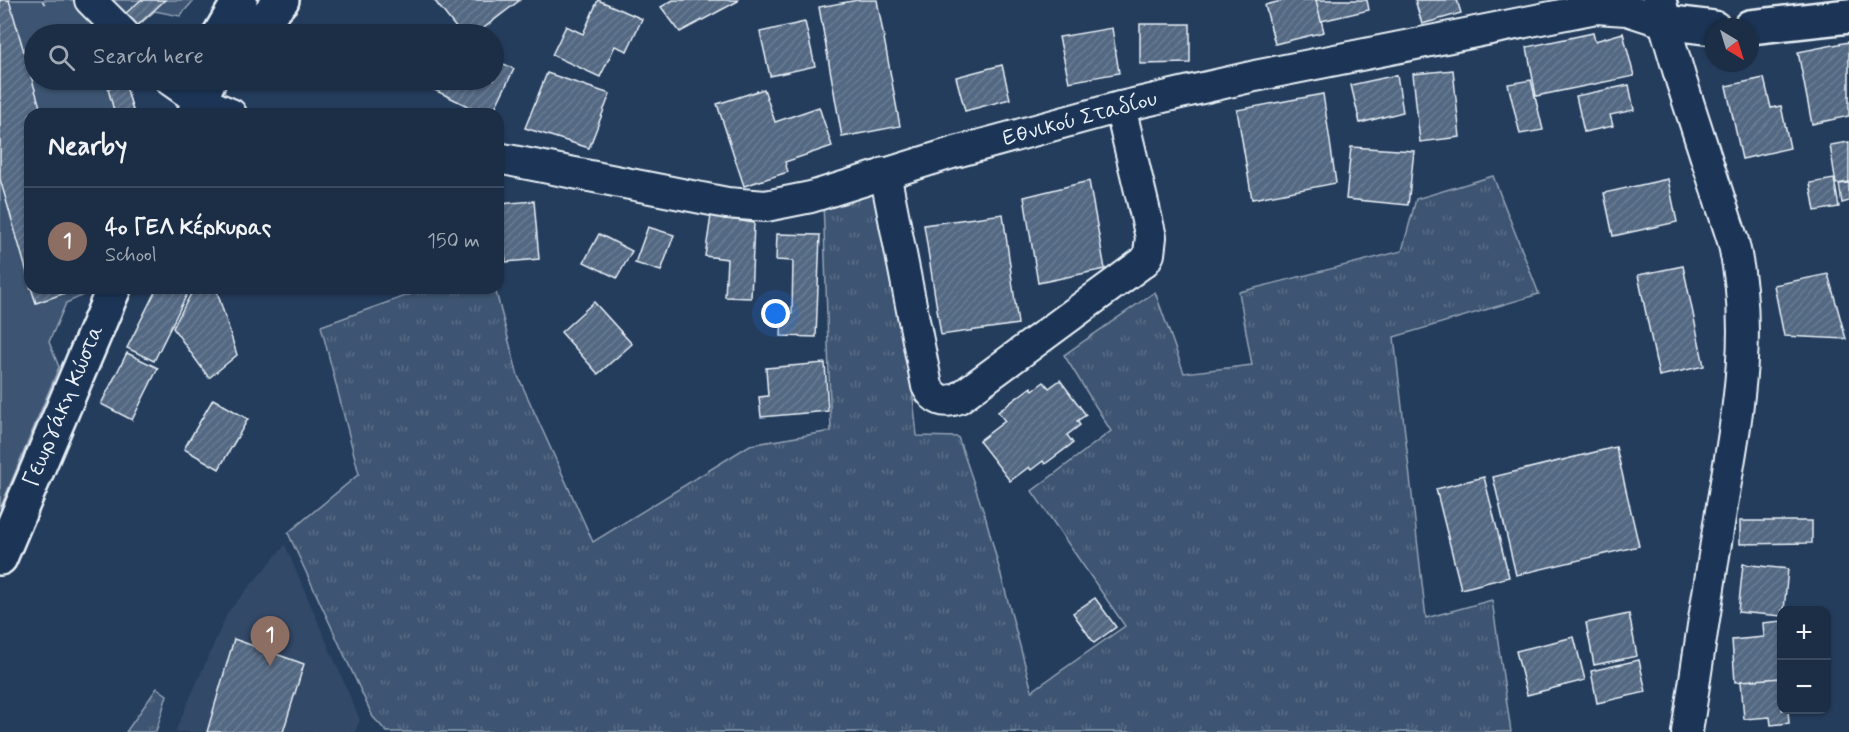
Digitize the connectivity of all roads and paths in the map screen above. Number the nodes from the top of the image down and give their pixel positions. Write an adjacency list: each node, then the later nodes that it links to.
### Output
1 (225, 0): 8 (main road)
2 (240, 0): 9 (main road)
3 (282, 0): 10 (main road)
4 (94, 1): 7 (street)
5 (1662, 11): 11 (main road); 14 (street, Εθνικού Σταδίου); 20 (street)
6 (1849, 16): 12 (main road)
7 (115, 24)
8 (229, 24)
9 (233, 24)
10 (245, 24)
11 (1705, 24)
12 (1759, 26)
13 (205, 92): 15 (street)
14 (1120, 107): 17 (street, Εθνικού Σταδίου); 17 (street)
15 (224, 108)
16 (504, 159): 17 (street, Εθνικού Σταδίου)
17 (885, 173)
18 (111, 294): 19 (main road, Γεωργάκη Κώστα)
19 (0, 558)
20 (1687, 732)

